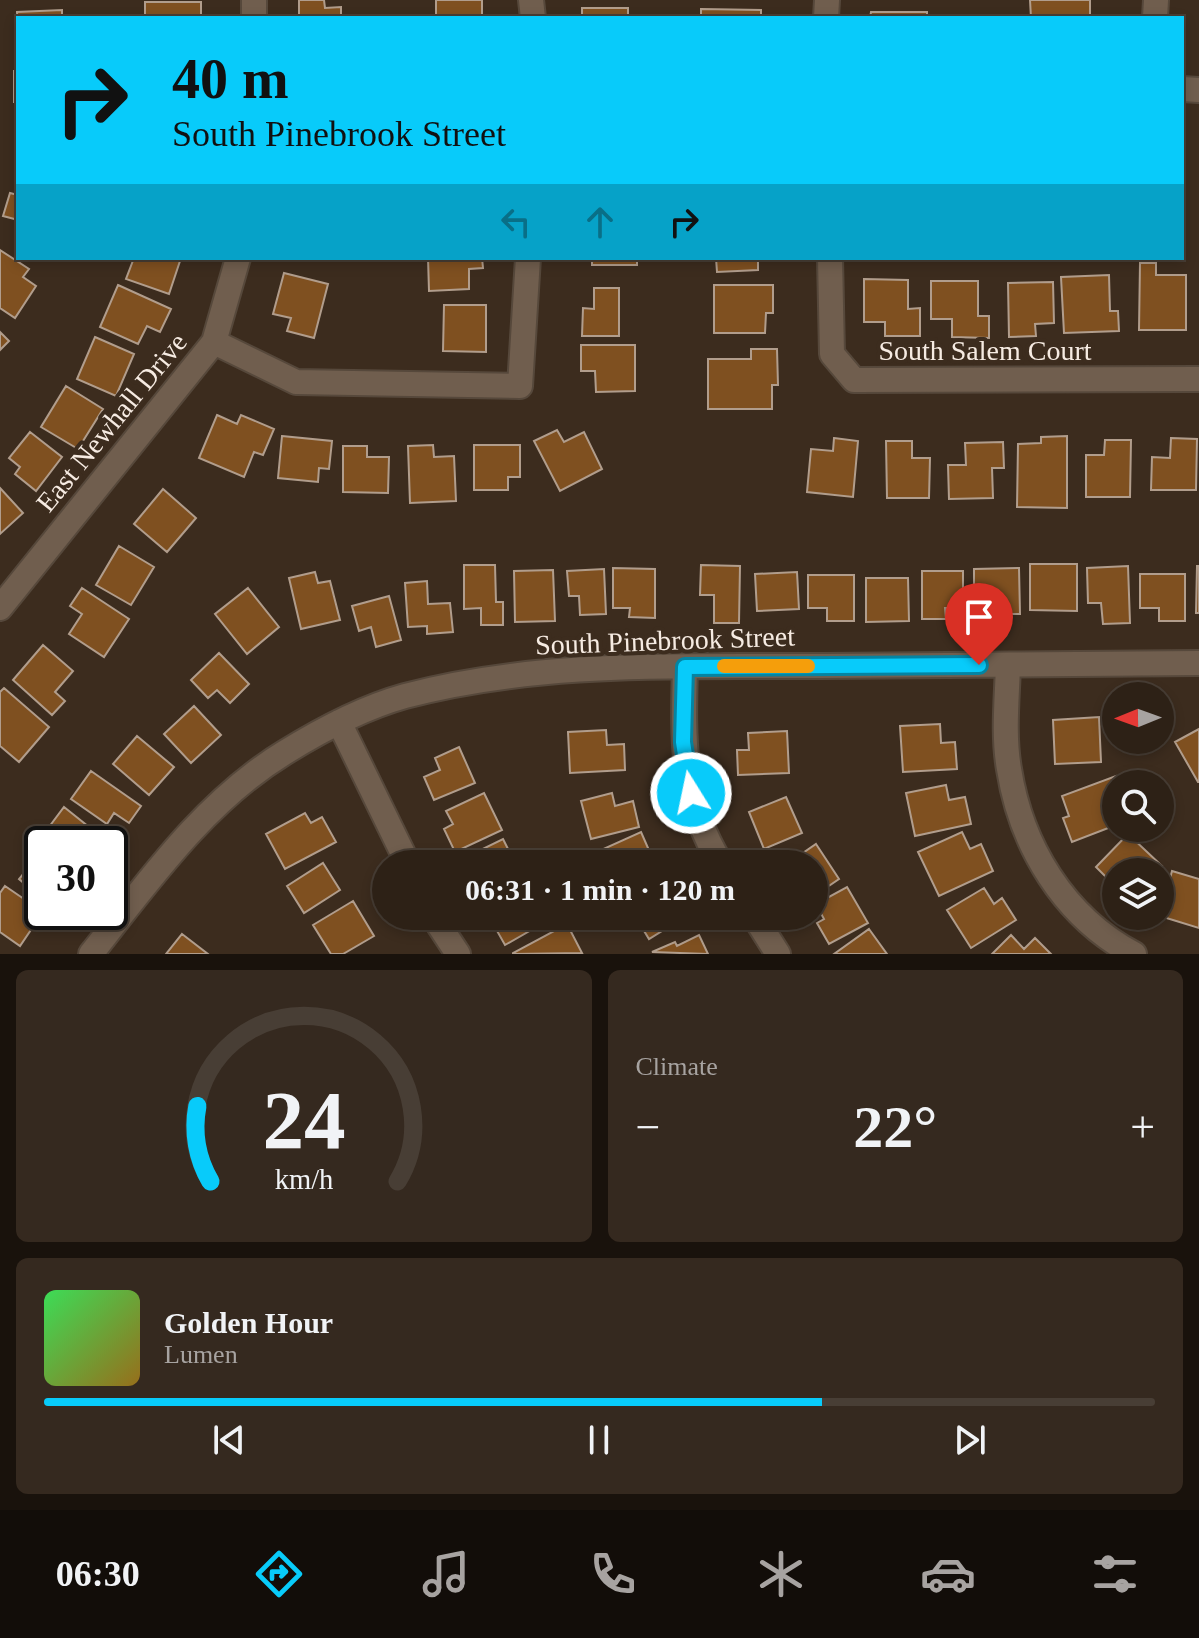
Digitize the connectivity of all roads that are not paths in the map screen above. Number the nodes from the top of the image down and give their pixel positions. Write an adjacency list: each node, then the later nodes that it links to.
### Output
1 (237, 260): 4 (street, East Newhall Drive)
2 (528, 260): 4 (street)
3 (830, 260): 5 (street, South Salem Court)
4 (214, 342): 6 (street, East Newhall Drive)
5 (1199, 379)
6 (0, 608)
7 (1199, 663): 8 (street, South Pinebrook Street)
8 (1008, 665): 9 (street, South Pinebrook Street); 18 (street)
9 (685, 667): 10 (street, South Pinebrook Street); 12 (street)
10 (339, 722): 11 (street); 15 (street, South Pinebrook Street)
11 (401, 850)
12 (712, 850)
13 (442, 930): 16 (street)
14 (763, 930): 17 (street)
15 (91, 954)
16 (458, 954)
17 (778, 954)
18 (1134, 954)

